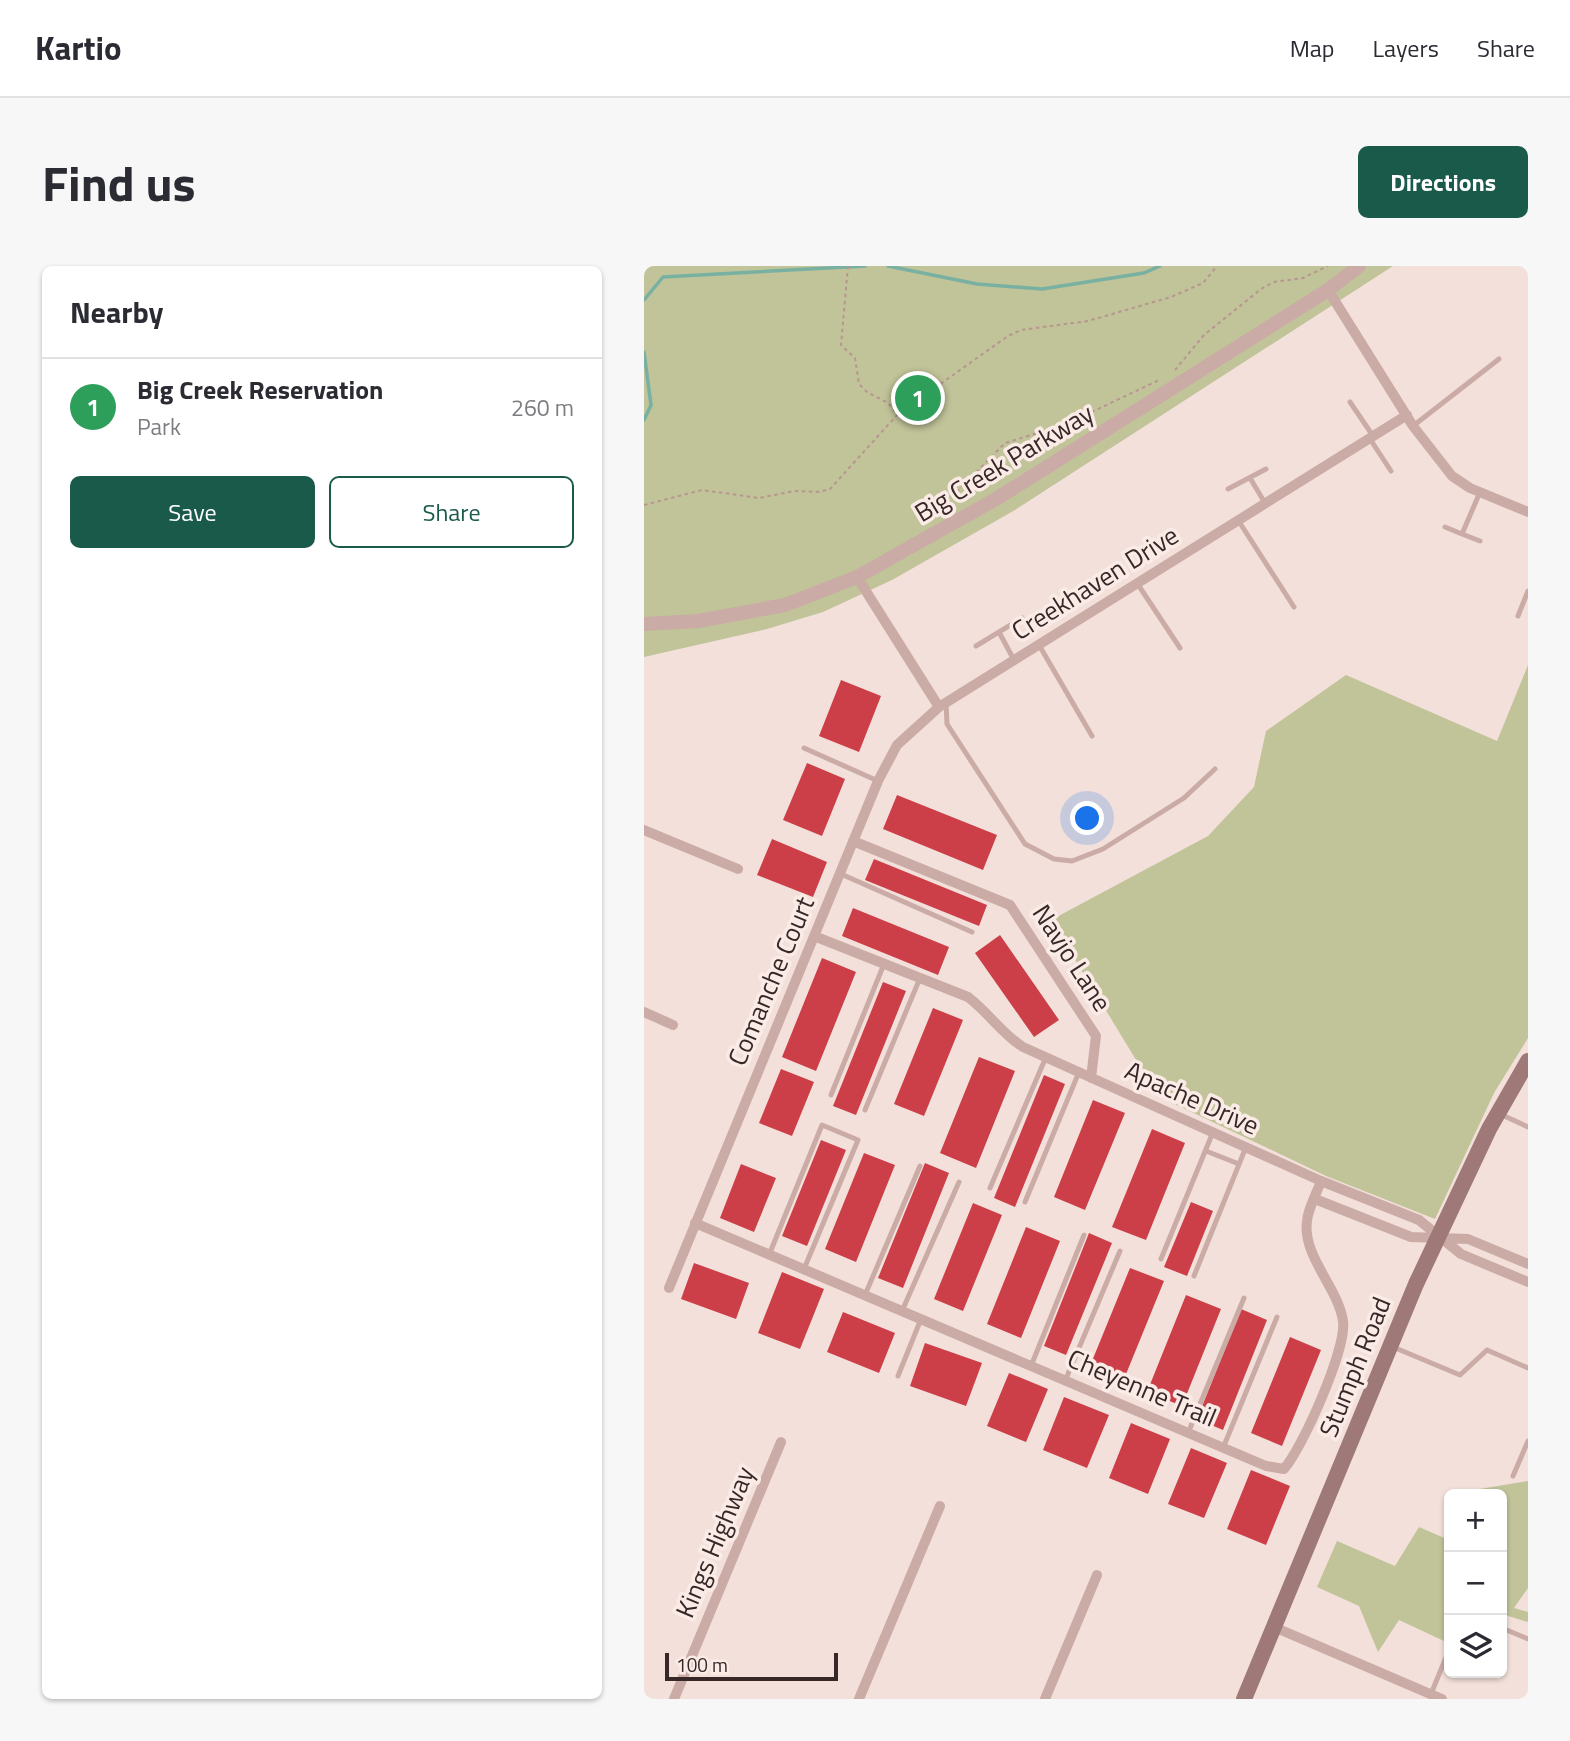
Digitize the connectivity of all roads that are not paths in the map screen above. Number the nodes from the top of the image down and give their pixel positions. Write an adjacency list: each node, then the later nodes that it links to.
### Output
1 (1359, 266): 2 (street, Big Creek Parkway)
2 (1328, 290): 5 (street); 19 (street, Big Creek Parkway)
3 (1499, 359): 6 (lane)
4 (1350, 402): 7 (lane)
5 (1407, 415): 6 (street); 7 (street, Creekhaven Drive)
6 (1413, 425): 12 (street)
7 (1371, 437): 9 (lane); 13 (street, Creekhaven Drive)
8 (1266, 469): 10 (lane)
9 (1391, 471)
10 (1250, 478): 11 (lane); 13 (lane)
11 (1228, 489)
12 (1480, 492): 14 (street); 17 (lane)
13 (1265, 503): 15 (street, Creekhaven Drive)
14 (1528, 511)
15 (1238, 520): 20 (street, Creekhaven Drive); 22 (lane)
16 (1445, 527): 17 (lane)
17 (1462, 534): 18 (lane)
18 (1479, 541)
19 (857, 577): 25 (street, Big Creek Parkway); 31 (street)
20 (1137, 583): 27 (street, Creekhaven Drive); 29 (lane)
21 (1528, 591): 23 (lane)
22 (1294, 607)
23 (1518, 616)
24 (1022, 618): 26 (lane)
25 (644, 624)
26 (999, 632): 28 (lane); 30 (lane)
27 (1039, 645): 30 (street, Creekhaven Drive); 32 (lane)
28 (976, 646)
29 (1180, 648)
30 (1014, 660): 31 (street, Creekhaven Drive)
31 (942, 705): 34 (lane); 35 (street, Comanche Court)
32 (1092, 736)
33 (804, 748): 35 (lane)
34 (1215, 769)
35 (878, 781): 37 (street, Comanche Court)
36 (644, 830): 38 (street)
37 (853, 841): 39 (street, Comanche Court); 49 (street, Navjo Lane)
38 (738, 869)
39 (841, 874): 40 (lane); 41 (street, Comanche Court)
40 (972, 932)
41 (814, 936): 42 (street, Apache Drive); 64 (street, Comanche Court)
42 (884, 964): 43 (street, Apache Drive); 50 (lane)
43 (920, 978): 46 (street, Apache Drive); 51 (lane)
44 (644, 1013): 45 (street)
45 (674, 1025)
46 (1046, 1057): 48 (street, Apache Drive); 61 (lane)
47 (1528, 1061): 52 (main road, Stumph Road)
48 (1079, 1072): 49 (street, Apache Drive); 63 (lane)
49 (1091, 1078): 54 (street, Apache Drive)
50 (831, 1095)
51 (866, 1110)
52 (1498, 1112): 53 (lane); 66 (main road, Stumph Road)
53 (1528, 1127)
54 (1213, 1132): 55 (street, Apache Drive); 56 (lane)
55 (1246, 1147): 57 (lane); 59 (street, Apache Drive)
56 (1206, 1150): 57 (lane); 69 (lane)
57 (1239, 1164): 72 (lane)
58 (920, 1166): 75 (lane)
59 (1321, 1181): 62 (street, Cheyenne Trail); 66 (street, Apache Drive)
60 (959, 1182): 77 (lane)
61 (990, 1188)
62 (1315, 1199): 66 (street); 88 (street, Cheyenne Trail)
63 (1025, 1202)
64 (695, 1223): 68 (street, Cheyenne Trail); 74 (street, Comanche Court)
65 (1084, 1235): 81 (lane)
66 (1440, 1237): 70 (street); 73 (street, Apache Drive); 80 (main road, Stumph Road)
67 (1120, 1251): 84 (lane)
68 (769, 1255): 71 (street, Cheyenne Trail); 71 (lane)
69 (1161, 1259)
70 (1528, 1264)
71 (804, 1269): 75 (street, Cheyenne Trail)
72 (1194, 1276)
73 (1528, 1282)
74 (669, 1287)
75 (865, 1295): 77 (street, Cheyenne Trail)
76 (1244, 1298): 85 (lane)
77 (902, 1311): 79 (street, Cheyenne Trail)
78 (1277, 1317): 88 (lane)
79 (921, 1319): 81 (street, Cheyenne Trail); 83 (lane)
80 (1391, 1345): 82 (lane); 92 (main road, Stumph Road)
81 (1031, 1366): 84 (street, Cheyenne Trail)
82 (1528, 1368)
83 (898, 1376)
84 (1065, 1381): 85 (street, Cheyenne Trail)
85 (1188, 1433): 88 (street, Cheyenne Trail)
86 (1528, 1441): 89 (lane)
87 (781, 1442): 97 (street, Kings Highway)
88 (1223, 1448)
89 (1513, 1476)
90 (940, 1506): 98 (street)
91 (1097, 1575): 99 (street)
92 (1274, 1628): 96 (street); 100 (main road, Stumph Road)
93 (1507, 1630): 94 (lane)
94 (1528, 1639)
95 (1444, 1662): 96 (lane)
96 (1431, 1694): 101 (street)
97 (674, 1699)
98 (859, 1699)
99 (1045, 1699)
100 (1244, 1699)
101 (1442, 1699)

